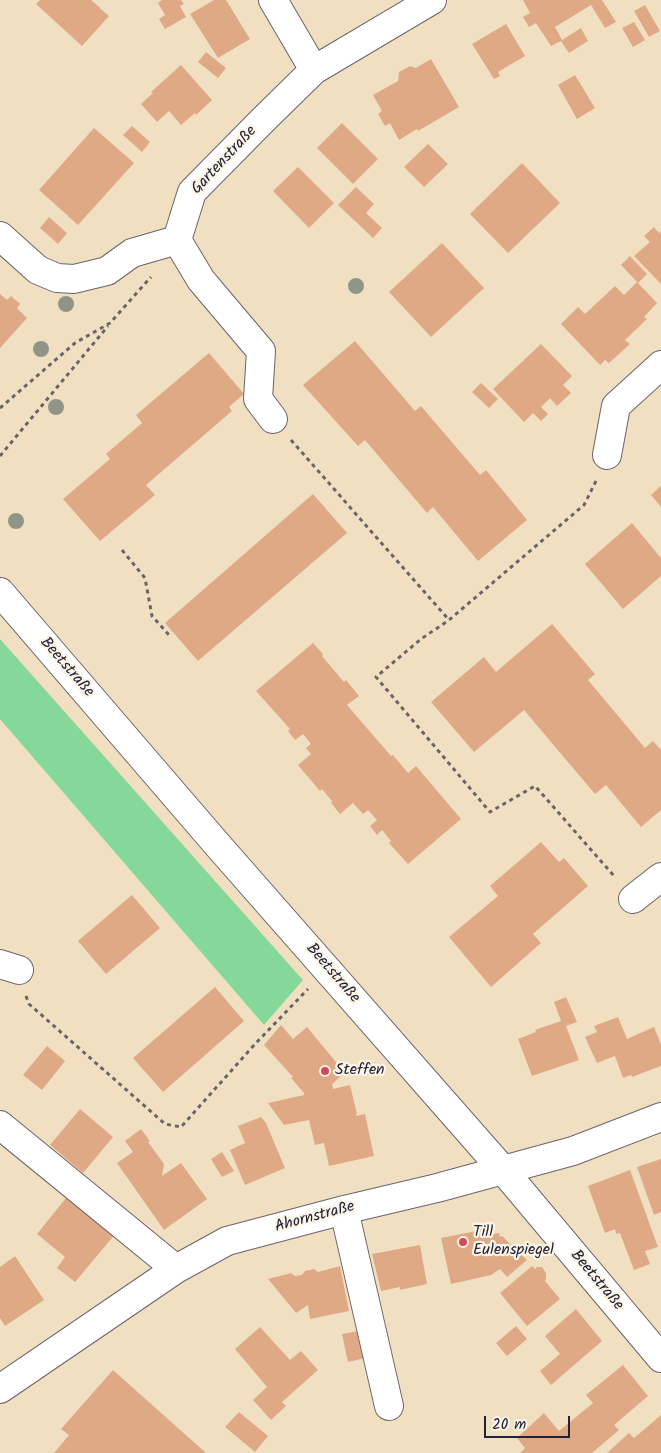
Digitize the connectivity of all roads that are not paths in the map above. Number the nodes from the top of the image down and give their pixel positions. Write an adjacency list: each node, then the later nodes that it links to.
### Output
1 (274, 0): 3 (street)
2 (432, 0): 3 (street, Gartenstraße)
3 (314, 70): 5 (street, Gartenstraße)
4 (0, 236): 5 (street)
5 (177, 240): 7 (street)
6 (661, 365): 8 (street)
7 (273, 419)
8 (607, 455)
9 (0, 592): 14 (street, Beetstraße)
10 (661, 877): 11 (street)
11 (633, 899)
12 (661, 1117): 14 (street, Ahornstraße)
13 (0, 1125): 16 (street)
14 (503, 1170): 15 (street, Ahornstraße); 17 (street, Beetstraße)
15 (344, 1210): 16 (street, Ahornstraße); 19 (street)
16 (176, 1269): 18 (street, Ahornstraße)
17 (661, 1358)
18 (0, 1389)
19 (389, 1406)

